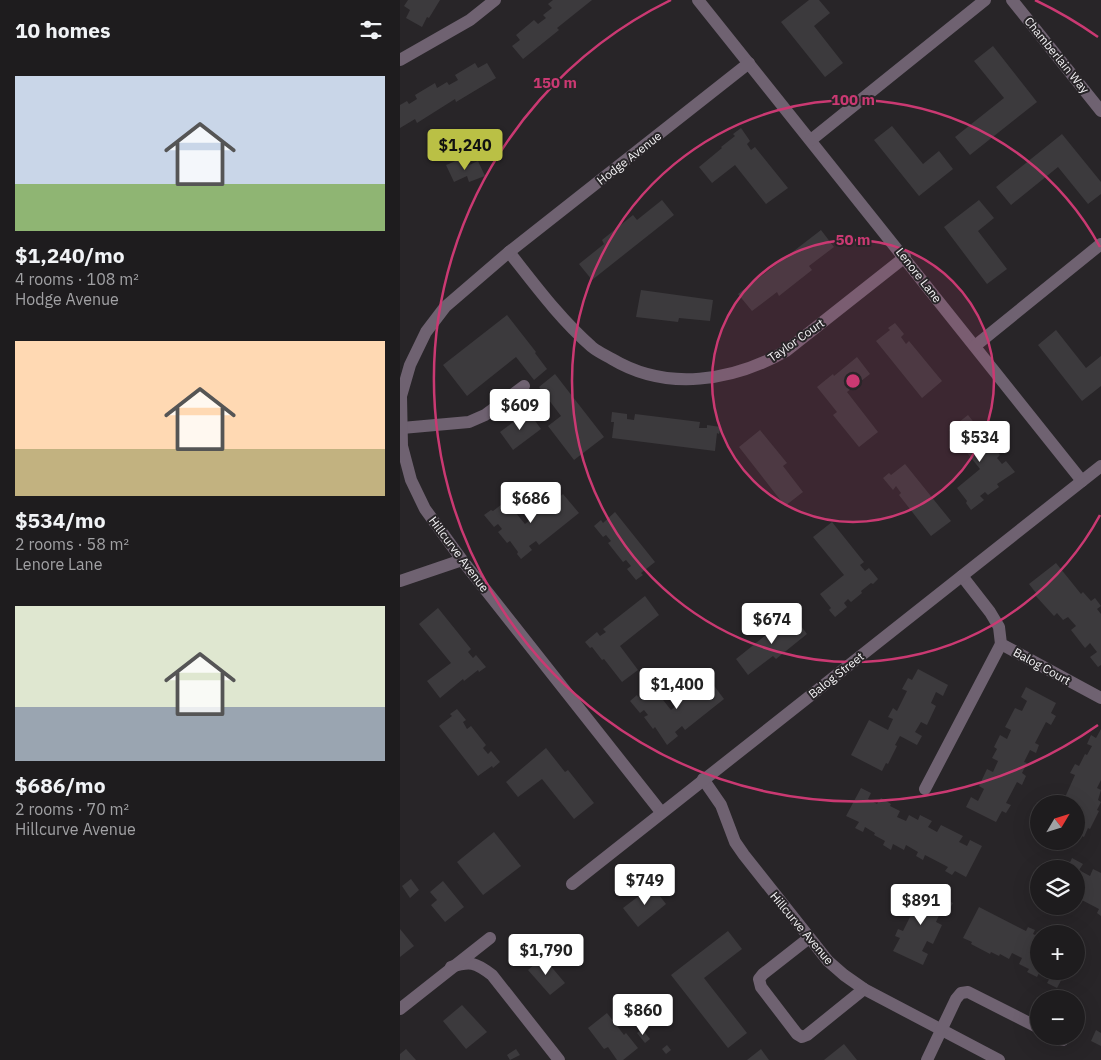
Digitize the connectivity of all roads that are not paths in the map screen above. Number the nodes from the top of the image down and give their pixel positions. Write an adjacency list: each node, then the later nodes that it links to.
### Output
1 (495, 0): 5 (street)
2 (698, 0): 6 (street, Lenore Lane)
3 (986, 0): 8 (street)
4 (1012, 0): 7 (street, Chamberlain Way)
5 (400, 60)
6 (749, 63): 8 (street, Lenore Lane); 10 (street, Hodge Avenue)
7 (1101, 111)
8 (811, 140): 11 (street, Lenore Lane)
9 (1101, 244): 12 (street)
10 (509, 252): 11 (street, Taylor Court); 14 (street, Hillcurve Avenue)
11 (905, 258): 12 (street, Lenore Lane)
12 (975, 346): 17 (street, Lenore Lane)
13 (524, 386): 14 (street)
14 (402, 428): 15 (street, Hillcurve Avenue)
15 (401, 447): 18 (street, Hillcurve Avenue)
16 (1101, 466): 17 (street, Balog Street)
17 (1082, 481): 19 (street, Balog Street)
18 (462, 560): 20 (street); 25 (street, Hillcurve Avenue)
19 (962, 576): 21 (street, Balog Court); 23 (street, Balog Street)
20 (400, 581)
21 (1001, 644): 22 (street, Balog Court); 24 (street)
22 (1101, 698)
23 (703, 779): 25 (street, Balog Street); 28 (street, Hillcurve Avenue)
24 (926, 789)
25 (661, 812): 26 (street, Balog Street)
26 (572, 884)
27 (490, 938): 29 (street)
28 (809, 938): 30 (street, Hillcurve Avenue); 30 (street)
29 (451, 967): 31 (street); 35 (street)
30 (864, 990): 33 (street, Hillcurve Avenue)
31 (400, 1009)
32 (1030, 1023): 33 (street)
33 (941, 1030): 34 (street, Hillcurve Avenue); 36 (street)
34 (984, 1056): 37 (street, Hillcurve Avenue)
35 (559, 1060)
36 (927, 1060)
37 (999, 1060)

